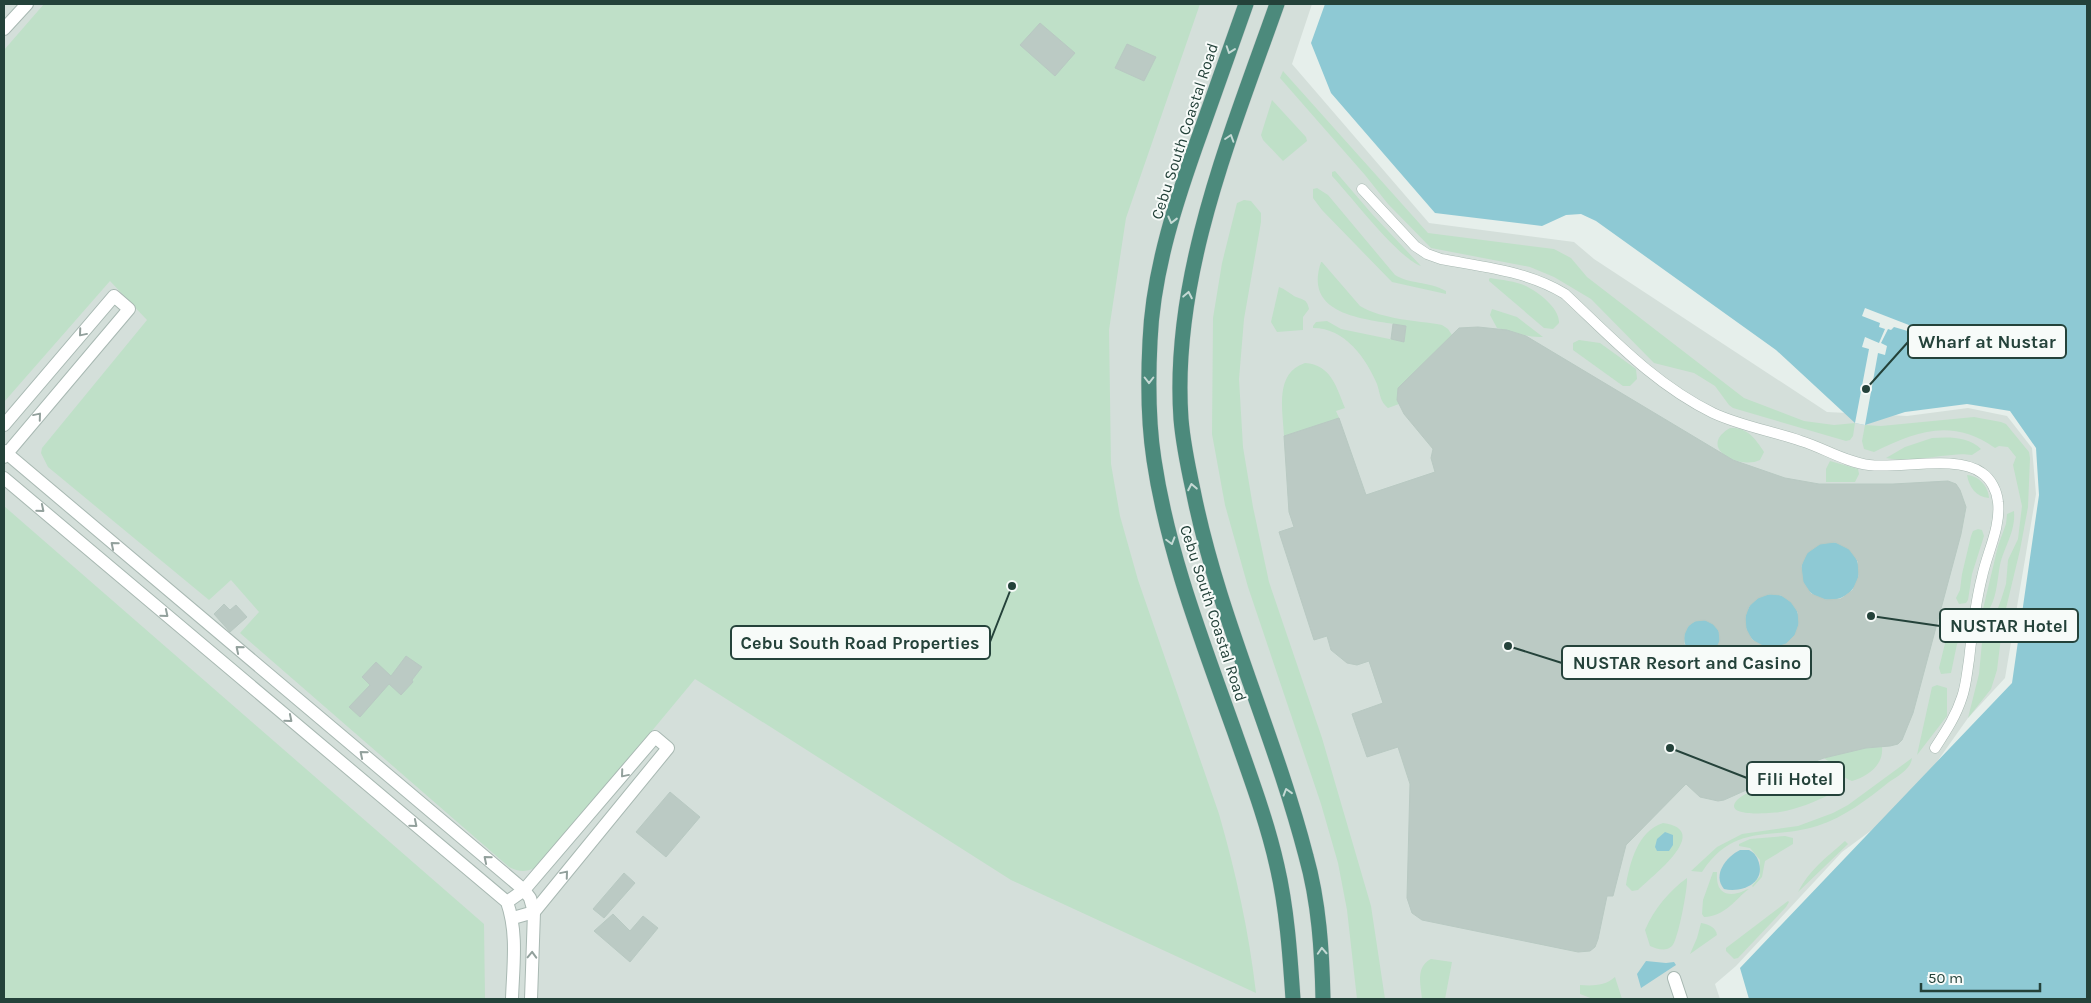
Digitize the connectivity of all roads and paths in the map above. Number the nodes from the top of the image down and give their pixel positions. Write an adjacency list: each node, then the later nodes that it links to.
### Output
1 (27, 4): 4 (street)
2 (1246, 4): 17 (highway, Cebu South Coastal Road, one-way to 17)
3 (1277, 4): 18 (highway, Cebu South Coastal Road, one-way to 3)
4 (4, 29)
5 (1362, 189): 9 (street)
6 (4, 425): 7 (street, one-way to 6)
7 (5, 454): 10 (street, one-way to 7)
8 (4, 478): 11 (street, one-way to 11)
9 (1935, 748)
10 (524, 890): 11 (street); 12 (street); 12 (street, one-way to 10)
11 (507, 902): 13 (street)
12 (534, 912): 13 (street); 16 (street, one-way to 12)
13 (513, 918): 15 (street)
14 (1674, 978): 19 (street)
15 (512, 999)
16 (531, 999)
17 (1293, 999)
18 (1322, 999)
19 (1681, 999)

